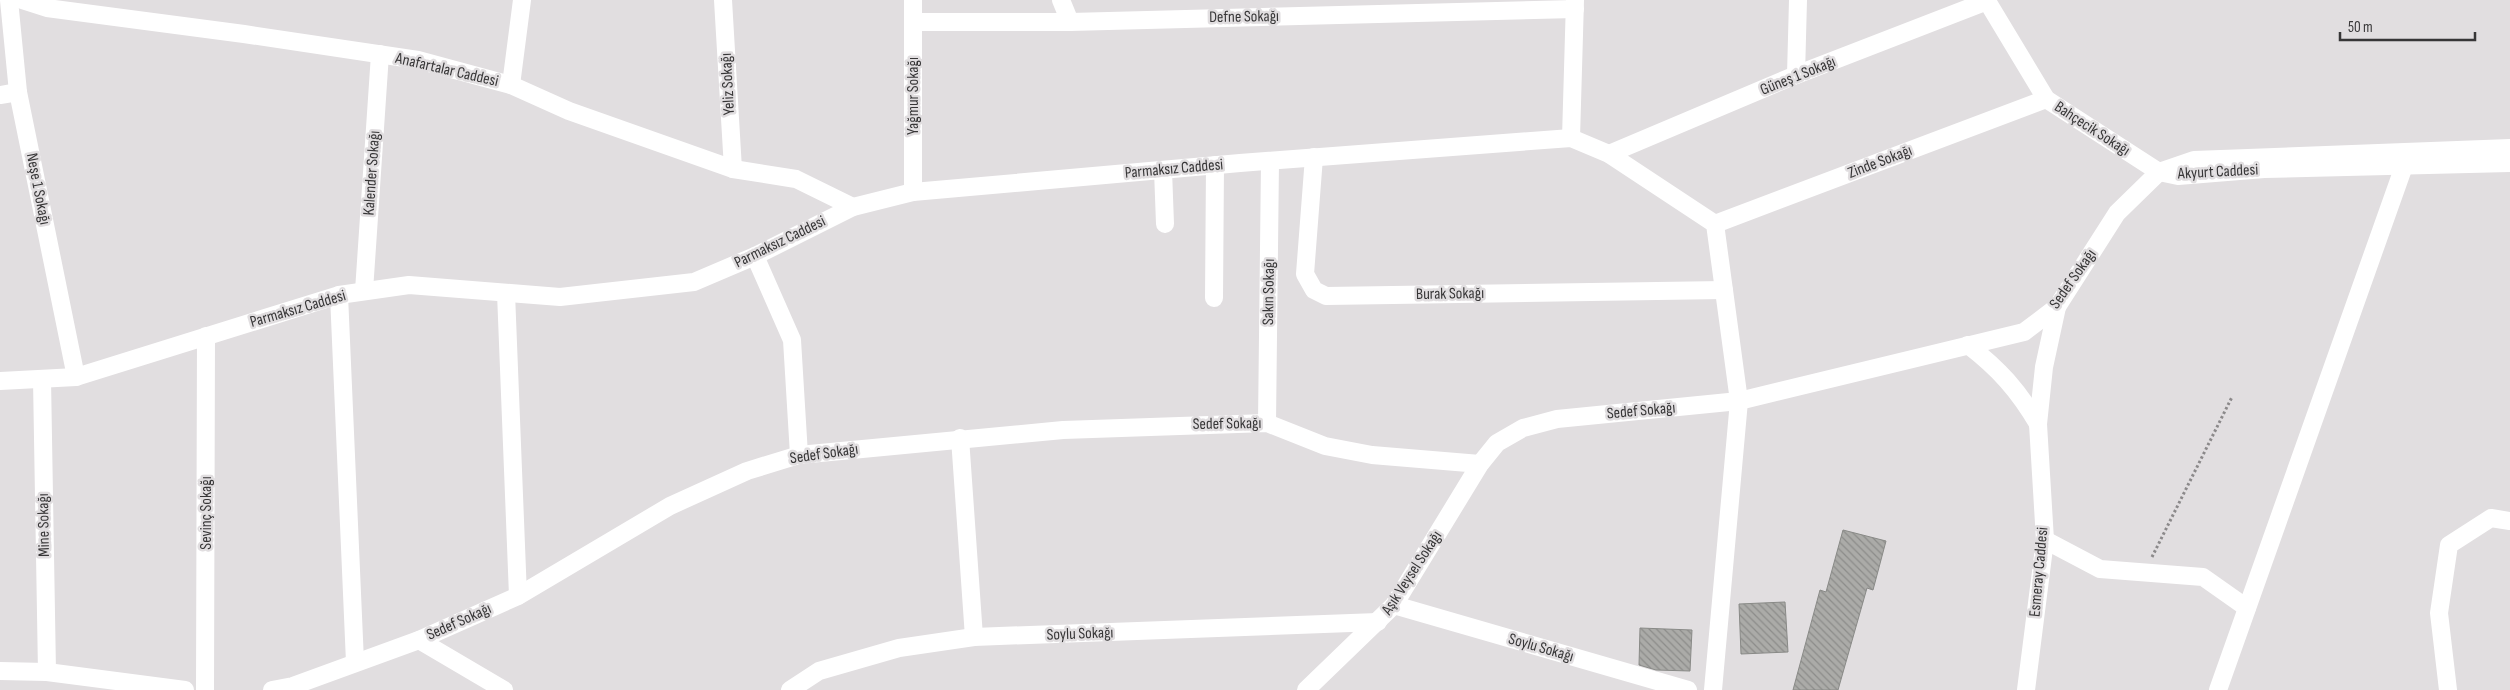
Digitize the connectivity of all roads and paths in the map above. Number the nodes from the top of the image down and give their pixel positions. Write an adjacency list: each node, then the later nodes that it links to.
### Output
1 (9, 0): 15 (street, Neşe 1 Sokağı)
2 (22, 0): 12 (street, Anafartalar Caddesi)
3 (522, 0): 14 (street)
4 (723, 0): 26 (street, Yeliz Sokağı)
5 (913, 0): 10 (street, Yağmur Sokağı)
6 (1061, 0): 11 (street)
7 (1798, 0): 13 (street)
8 (1987, 1): 13 (street, Güneş 1 Sokağı); 17 (street, Bahçecik Sokağı)
9 (1575, 4): 11 (street, Defne Sokağı); 18 (street)
10 (913, 22): 11 (street, Defne Sokağı); 29 (street, Yağmur Sokağı)
11 (1070, 22)
12 (380, 54): 14 (street, Anafartalar Caddesi); 35 (street, Kalender Sokağı)
13 (1796, 76): 20 (street, Güneş 1 Sokağı)
14 (511, 85): 26 (street, Anafartalar Caddesi)
15 (18, 92): 16 (street); 42 (street, Neşe 1 Sokağı)
16 (0, 96)
17 (2046, 99): 28 (street, Bahçecik Sokağı); 32 (street, Zinde Sokağı)
18 (1572, 138): 20 (street); 21 (street, Parmaksız Caddesi)
19 (2510, 148): 22 (street, Akyurt Caddesi)
20 (1609, 154): 32 (street)
21 (1314, 157): 23 (street, Parmaksız Caddesi); 34 (street, Burak Sokağı)
22 (2404, 160): 24 (street, Akyurt Caddesi); 28 (street, Akyurt Caddesi); 57 (street)
23 (1270, 161): 25 (street, Parmaksız Caddesi); 47 (street, Sakın Sokağı)
24 (2510, 163)
25 (1215, 165): 27 (street, Parmaksız Caddesi); 38 (street)
26 (733, 169): 30 (street, Anafartalar Caddesi)
27 (1163, 170): 29 (street, Parmaksız Caddesi); 31 (street)
28 (2159, 172): 39 (street, Sedef Sokağı)
29 (913, 192): 30 (street, Parmaksız Caddesi)
30 (853, 207): 33 (street, Parmaksız Caddesi)
31 (1165, 224)
32 (1715, 224): 34 (street)
33 (755, 256): 36 (street, Parmaksız Caddesi); 50 (street)
34 (1724, 290): 46 (street)
35 (364, 292): 36 (street, Parmaksız Caddesi); 37 (street, Parmaksız Caddesi)
36 (506, 293): 55 (street)
37 (339, 295): 40 (street, Parmaksız Caddesi); 61 (street)
38 (1214, 298)
39 (2057, 307): 41 (street, Sedef Sokağı); 48 (street, Esmeray Caddesi)
40 (206, 336): 42 (street, Parmaksız Caddesi); 66 (street, Sevinç Sokağı)
41 (1968, 345): 46 (street, Sedef Sokağı); 48 (street, Esmeray Caddesi)
42 (76, 377): 43 (street, Parmaksız Caddesi)
43 (42, 379): 44 (street, Parmaksız Caddesi); 63 (street, Mine Sokağı)
44 (0, 381)
45 (2232, 397): 54 (path)
46 (1739, 401): 51 (street, Sedef Sokağı); 72 (street)
47 (1267, 422): 49 (street, Sedef Sokağı); 51 (street, Sedef Sokağı)
48 (2038, 424): 53 (street, Esmeray Caddesi)
49 (960, 438): 50 (street, Sedef Sokağı); 59 (street)
50 (799, 455): 55 (street, Sedef Sokağı)
51 (1480, 464): 56 (street, Aşık Veysel Sokağı)
52 (2510, 521): 75 (street)
53 (2045, 540): 54 (street); 73 (street, Esmeray Caddesi)
54 (2145, 572): 57 (street)
55 (518, 596): 60 (street, Sedef Sokağı)
56 (1394, 606): 58 (street, Aşık Veysel Sokağı); 71 (street, Soylu Sokağı)
57 (2247, 608): 74 (street)
58 (1378, 622): 59 (street, Soylu Sokağı); 70 (street, Aşık Veysel Sokağı)
59 (974, 637): 69 (street, Soylu Sokağı)
60 (419, 640): 61 (street, Sedef Sokağı); 68 (street)
61 (355, 662): 67 (street, Sedef Sokağı)
62 (0, 671): 63 (street)
63 (47, 672): 64 (street); 65 (street)
64 (98, 690)
65 (185, 690)
66 (205, 690)
67 (272, 690)
68 (504, 690)
69 (790, 690)
70 (1306, 690)
71 (1688, 690)
72 (1713, 690)
73 (2026, 690)
74 (2218, 690)
75 (2448, 690)

